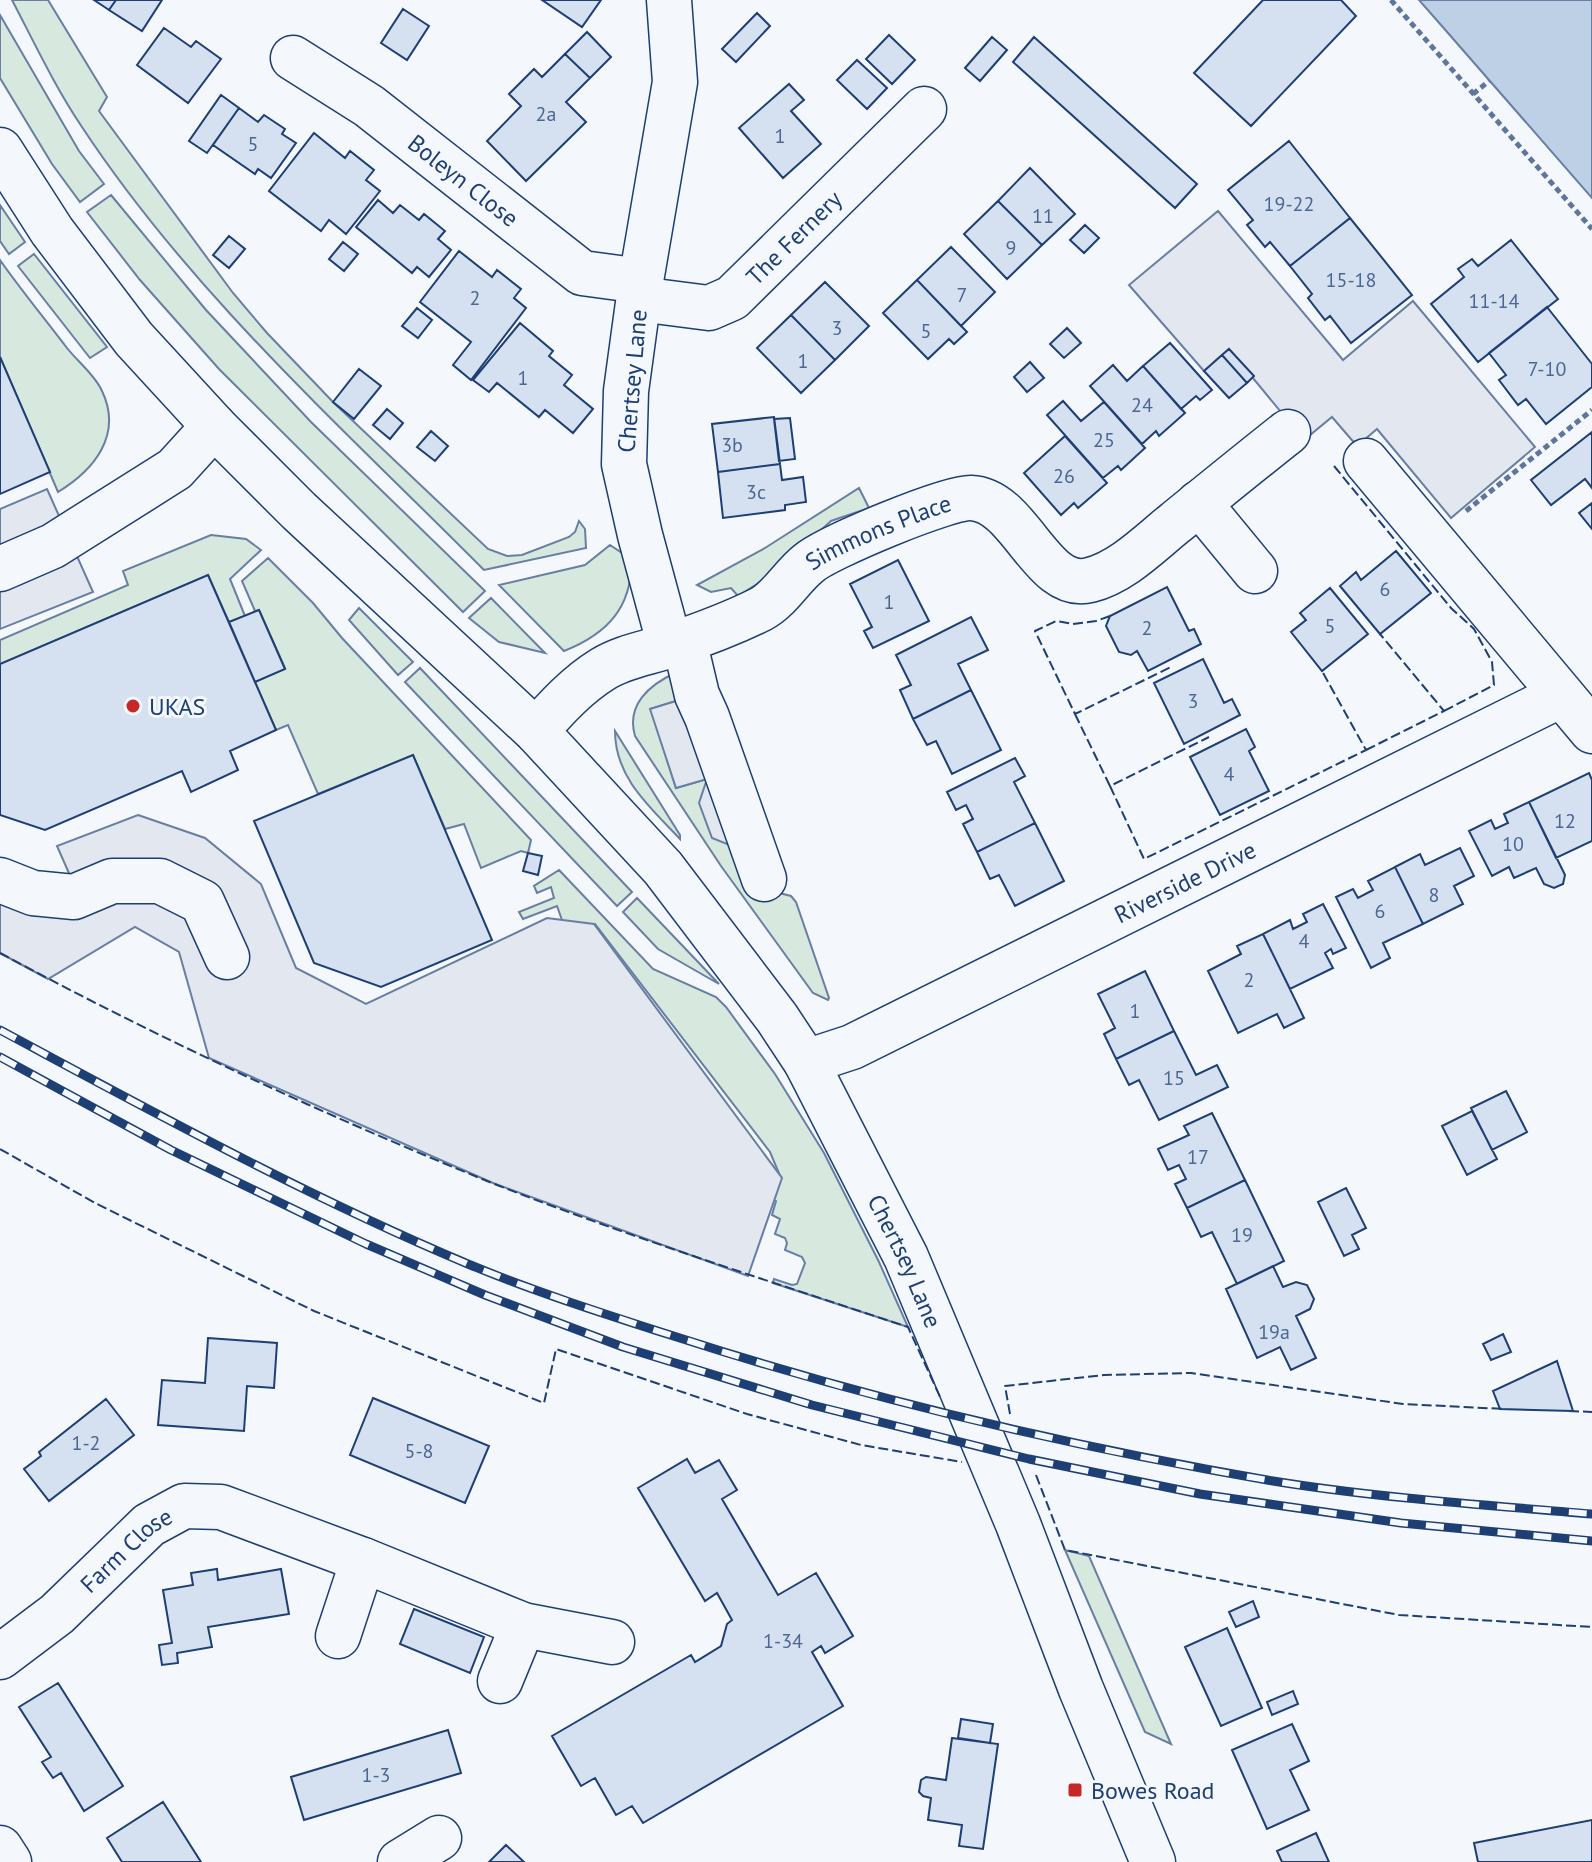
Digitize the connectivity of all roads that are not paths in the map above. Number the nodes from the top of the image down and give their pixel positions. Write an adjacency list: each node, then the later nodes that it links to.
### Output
1 (669, 0): 5 (street, Chertsey Lane)
2 (293, 58): 5 (street, Boleyn Close)
3 (924, 109): 5 (street, The Fernery)
4 (0, 150): 6 (street, Chertsey Lane)
5 (640, 290): 12 (street, Chertsey Lane)
6 (214, 426): 10 (street); 14 (street, Chertsey Lane)
7 (1288, 432): 9 (street, Simmons Place)
8 (1366, 461): 13 (street)
9 (1199, 503): 11 (street); 12 (street, Simmons Place)
10 (0, 569)
11 (1255, 571)
12 (677, 643): 14 (street); 16 (street, Chertsey Lane)
13 (1561, 695): 15 (street); 19 (street, Riverside Drive)
14 (536, 731): 19 (street, Chertsey Lane)
15 (1592, 731)
16 (764, 879)
17 (0, 880): 18 (street)
18 (227, 957)
19 (806, 1062): 30 (street, Chertsey Lane)
20 (363, 1560): 21 (street, Farm Close); 22 (street); 24 (street, Farm Close)
21 (523, 1625): 23 (street, Farm Close); 25 (street)
22 (338, 1636)
23 (612, 1642)
24 (0, 1657)
25 (500, 1681)
26 (439, 1838): 29 (street)
27 (0, 1848): 28 (street)
28 (9, 1862)
29 (400, 1862)
30 (1153, 1862)

